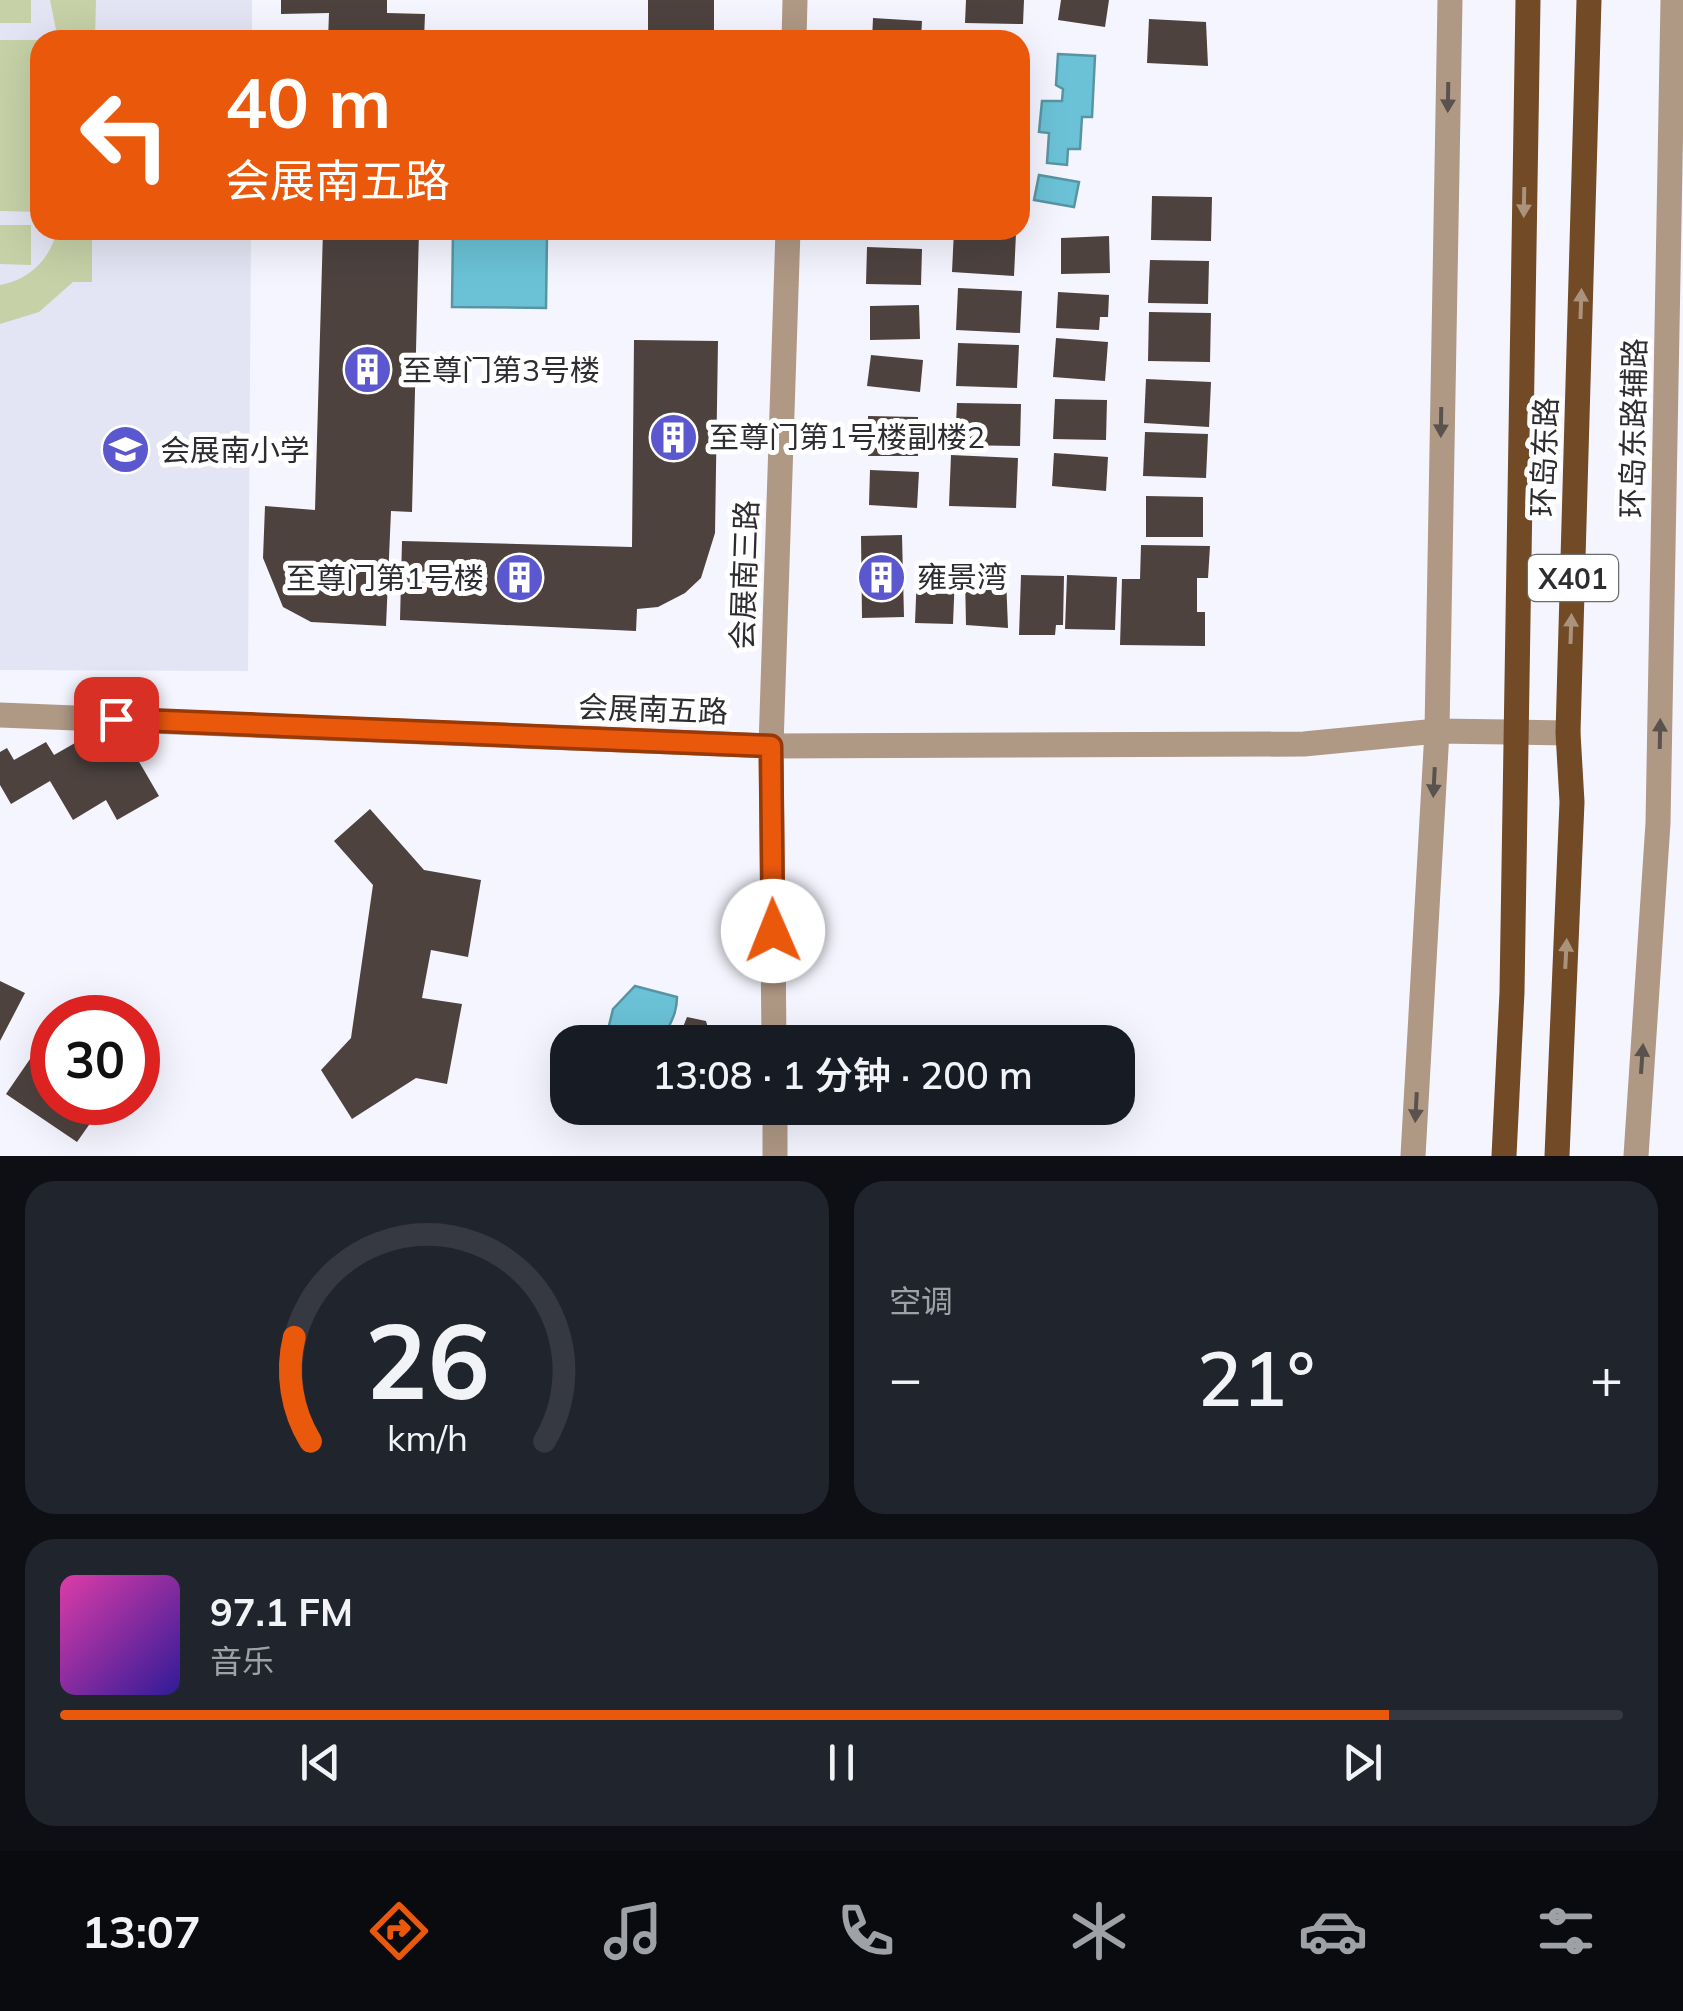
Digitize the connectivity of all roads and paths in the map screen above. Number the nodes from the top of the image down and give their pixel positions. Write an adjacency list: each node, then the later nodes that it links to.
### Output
1 (795, 0): 6 (street)
2 (1450, 0): 9 (street, one-way to 9)
3 (1528, 0): 10 (main road, 环岛东路 / X401, one-way to 10)
4 (1589, 0): 11 (main road, 环岛东路 / X401, one-way to 4)
5 (1673, 0): 19 (street, 环岛东路辅路, one-way to 5)
6 (794, 30)
7 (788, 240): 12 (street, 会展南三路)
8 (0, 715): 12 (street, 会展南五路)
9 (1437, 731): 10 (street, 会展南五路); 12 (street, 会展南五路); 16 (street, one-way to 16)
10 (1513, 731): 11 (street, 会展南五路); 17 (main road, 环岛东路 / X401)
11 (1568, 733): 18 (main road, 环岛东路 / X401, one-way to 11)
12 (771, 746): 13 (street, 会展南三路)
13 (774, 1025)
14 (774, 1125): 15 (street)
15 (775, 1156)
16 (1413, 1156)
17 (1504, 1156)
18 (1557, 1156)
19 (1636, 1156)

